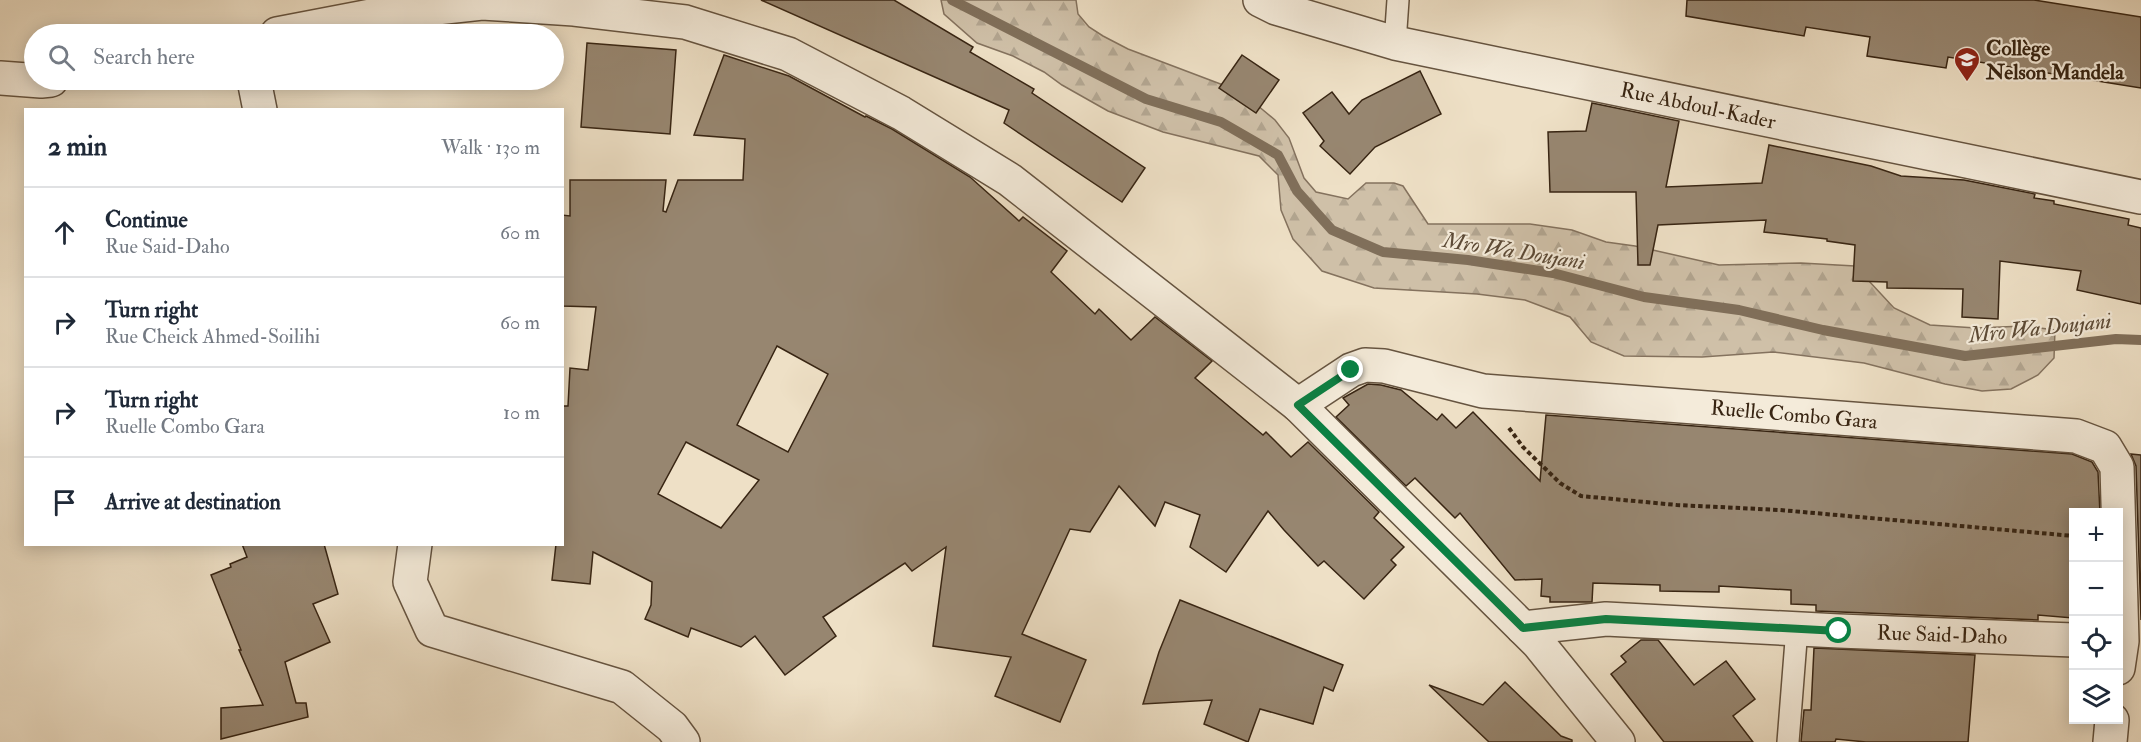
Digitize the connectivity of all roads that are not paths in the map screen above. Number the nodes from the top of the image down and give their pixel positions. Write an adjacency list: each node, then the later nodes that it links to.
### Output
1 (1260, 0): 4 (street, Rue Abdoul-Kader)
2 (1398, 0): 4 (lane)
3 (329, 24): 10 (street)
4 (1395, 43): 9 (street, Rue Abdoul-Kader)
5 (0, 78): 6 (street)
6 (24, 80)
7 (256, 90): 8 (street)
8 (260, 108)
9 (2141, 197)
10 (1298, 405): 12 (street); 15 (street, Ruelle Combo Gara)
11 (415, 546): 17 (street)
12 (1523, 628): 13 (street, Rue Said-Daho); 18 (street)
13 (1797, 628): 14 (street, Rue Said-Daho); 19 (lane)
14 (2069, 639)
15 (2125, 648)
16 (2112, 724): 20 (street)
17 (683, 742)
18 (1618, 742)
19 (1788, 742)
20 (2110, 742)

